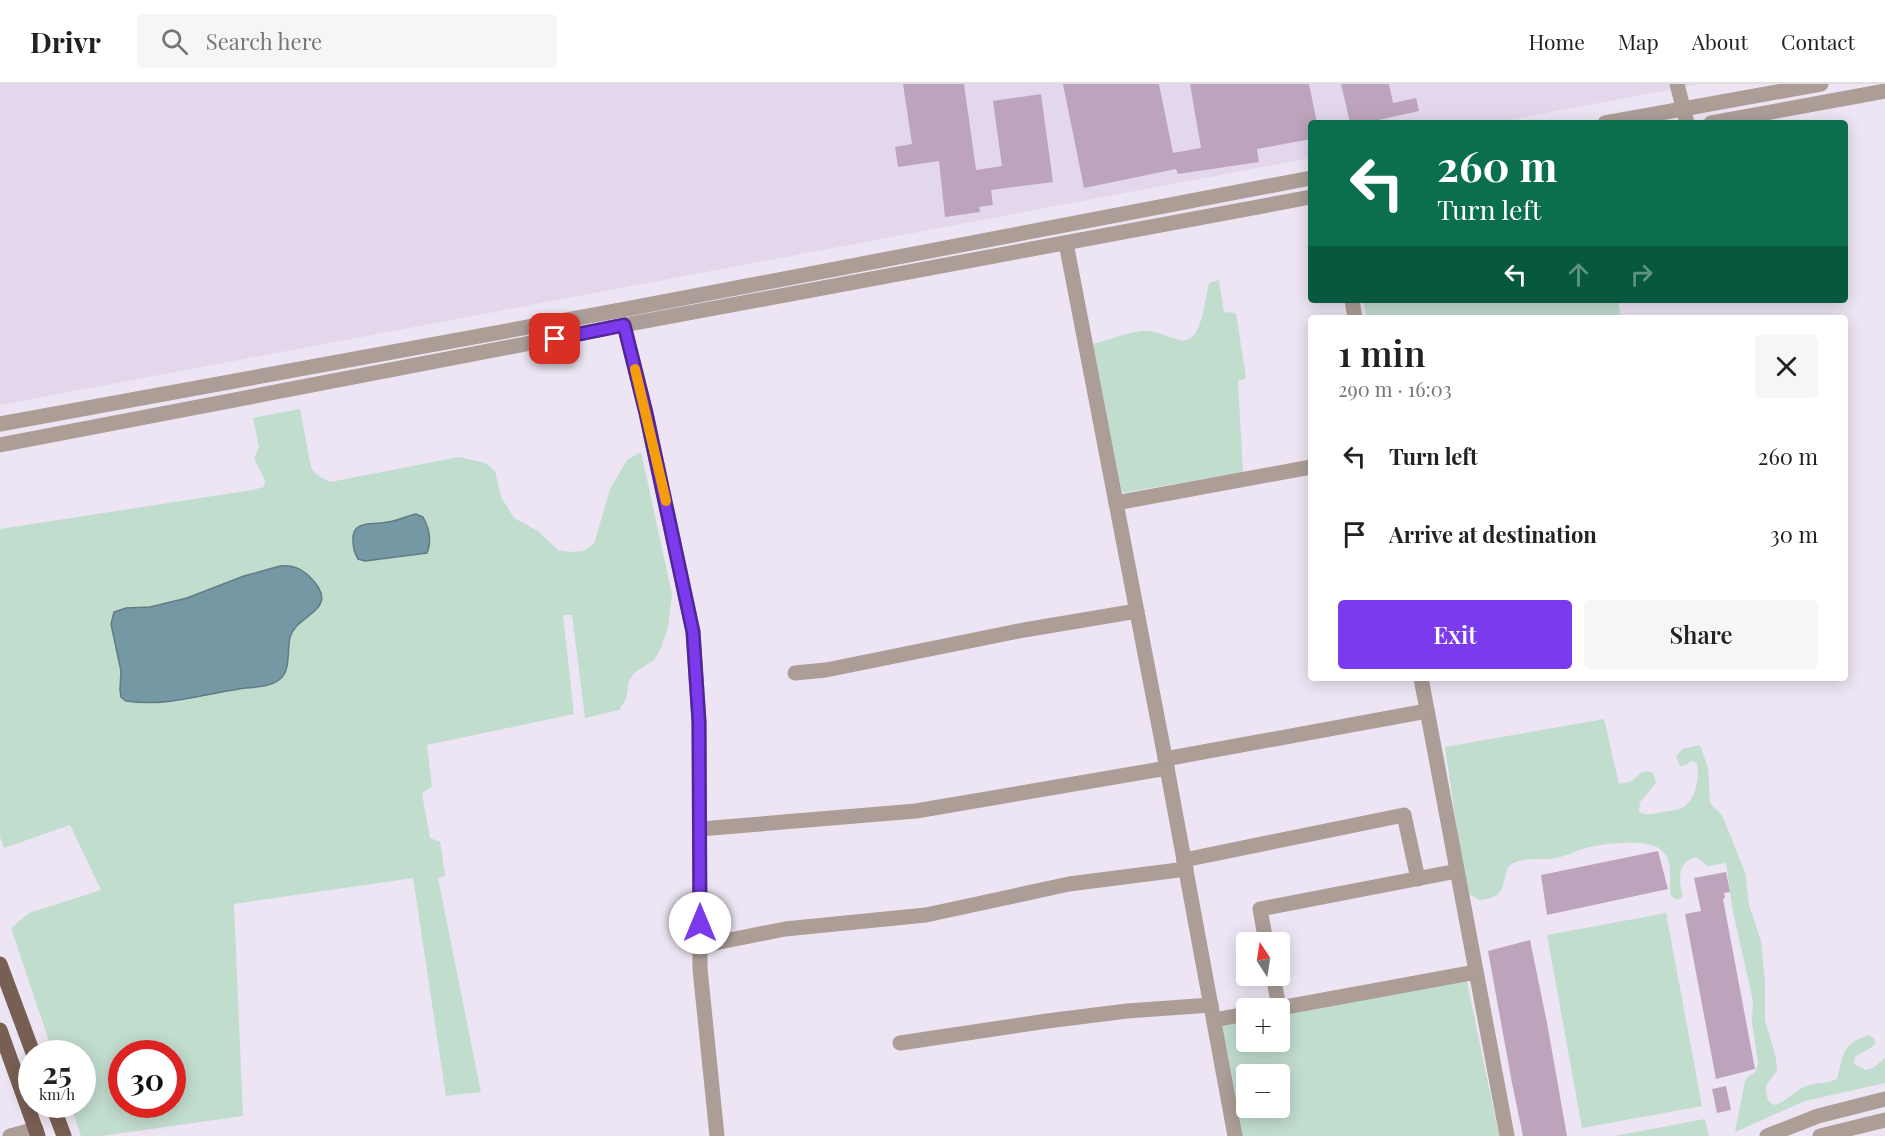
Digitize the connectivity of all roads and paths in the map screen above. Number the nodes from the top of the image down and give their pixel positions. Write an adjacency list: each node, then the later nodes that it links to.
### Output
1 (1677, 84): 4 (street)
2 (1821, 84): 4 (street)
3 (1885, 91): 6 (street)
4 (1685, 116): 5 (street)
5 (1639, 120)
6 (1727, 120)
7 (1308, 178): 11 (street)
8 (1308, 198): 9 (street)
9 (1066, 243): 10 (street); 14 (street)
10 (624, 325): 12 (street); 20 (street)
11 (0, 424)
12 (0, 445)
13 (1308, 468): 14 (street)
14 (1116, 503): 15 (street)
15 (1137, 611): 16 (street); 19 (street)
16 (795, 673)
17 (1422, 681): 18 (street)
18 (1427, 711): 19 (street); 22 (street)
19 (1166, 763): 20 (street); 21 (street)
20 (700, 829): 25 (street)
21 (1185, 865): 23 (street); 25 (street); 29 (street)
22 (1457, 872): 23 (street); 27 (street)
23 (1418, 879): 24 (street)
24 (1264, 932)
25 (700, 946): 40 (street)
26 (0, 964): 32 (main road)
27 (1476, 972): 28 (street); 42 (street)
28 (1290, 1006)
29 (1213, 1012): 30 (street); 33 (street); 41 (street)
30 (1236, 1013)
31 (0, 1030): 37 (main road)
32 (28, 1040)
33 (900, 1043)
34 (1885, 1099): 43 (street)
35 (57, 1118): 39 (main road)
36 (1885, 1120): 44 (street)
37 (37, 1133): 38 (street)
38 (10, 1136)
39 (64, 1136)
40 (717, 1136)
41 (1236, 1136)
42 (1507, 1136)
43 (1767, 1136)
44 (1820, 1136)

